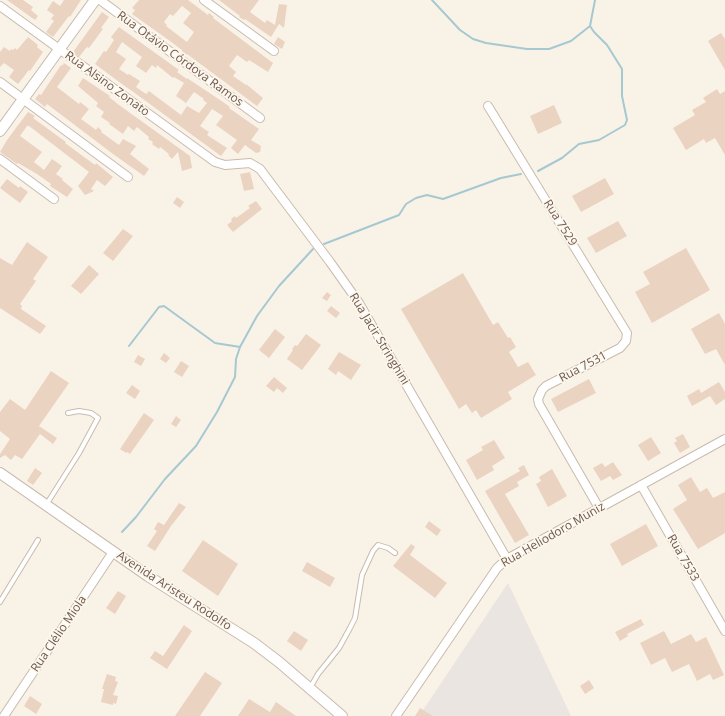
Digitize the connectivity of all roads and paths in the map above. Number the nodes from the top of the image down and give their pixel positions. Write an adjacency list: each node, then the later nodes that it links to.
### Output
1 (95, 0): 5 (street)
2 (100, 0): 10 (street, Rua Otávio Córdova Ramos)
3 (204, 0): 6 (street)
4 (0, 6): 5 (street, Rua Alsino Zonato)
5 (59, 49): 8 (street); 13 (street, Rua Alsino Zonato)
6 (274, 51)
7 (0, 82): 8 (street)
8 (23, 99): 11 (street); 14 (street)
9 (488, 106): 16 (street, Rua 7529)
10 (260, 118)
11 (0, 131)
12 (0, 159): 15 (street)
13 (215, 162): 26 (street, Rua Jacir Stringhini)
14 (128, 177)
15 (54, 200)
16 (626, 341): 22 (street, Rua 7531)
17 (68, 413): 21 (lane)
18 (725, 439): 20 (street, Rua Heliodoro Muniz)
19 (0, 473): 21 (street, Avenida Aristeu Rodolfo)
20 (641, 485): 22 (street, Rua Heliodoro Muniz); 28 (street, Rua 7533)
21 (46, 505): 24 (street, Avenida Aristeu Rodolfo)
22 (599, 508): 26 (street, Rua Heliodoro Muniz)
23 (38, 540): 27 (lane)
24 (113, 552): 29 (street, Avenida Aristeu Rodolfo); 30 (street, Rua Clélio Miola)
25 (395, 553): 29 (lane)
26 (507, 559): 32 (street, Rua Heliodoro Muniz)
27 (0, 602)
28 (725, 631)
29 (310, 688): 31 (street, Avenida Aristeu Rodolfo)
30 (4, 716)
31 (342, 716)
32 (396, 716)

